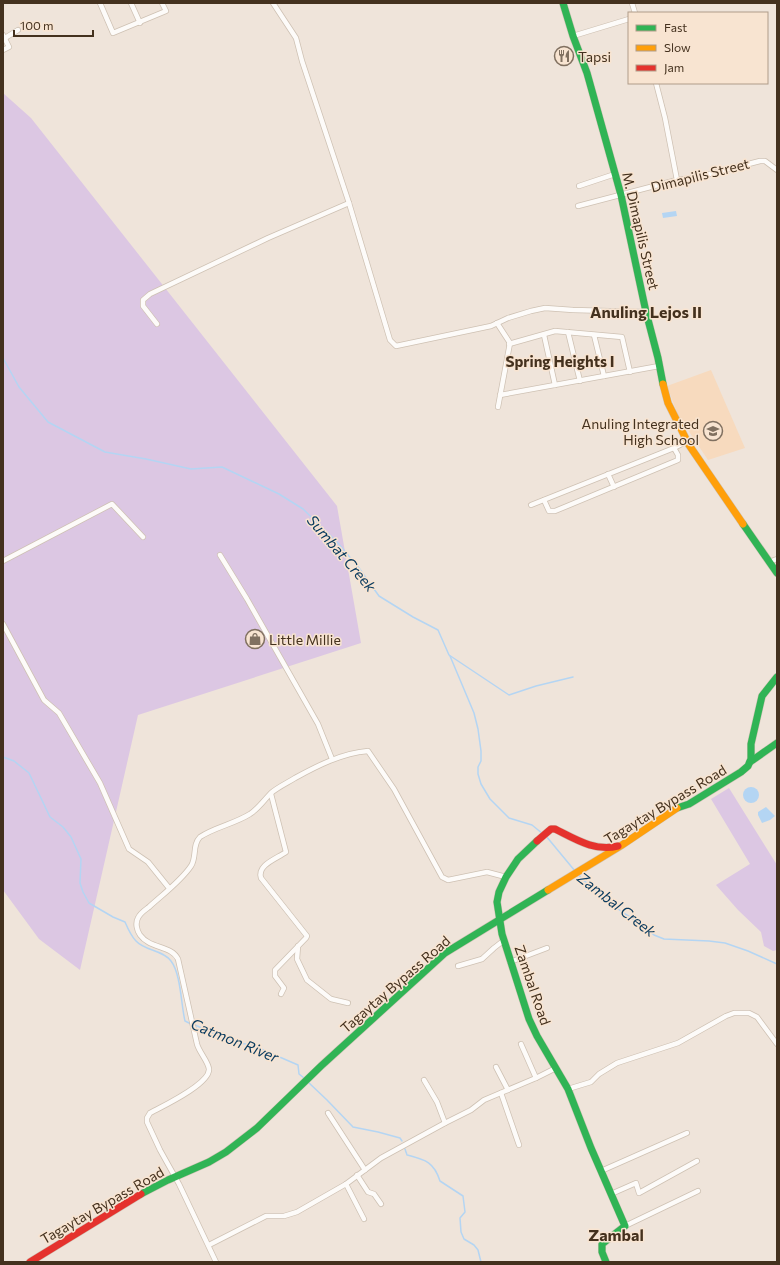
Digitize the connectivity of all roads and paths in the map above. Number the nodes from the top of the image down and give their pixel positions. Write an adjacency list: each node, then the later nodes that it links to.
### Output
1 (100, 3): 7 (street)
2 (131, 3): 7 (street)
3 (162, 3): 7 (street)
4 (273, 3): 18 (street)
5 (563, 3): 10 (main road, M. Dimapilis Street)
6 (628, 19): 10 (street)
7 (140, 23)
8 (18, 30): 9 (street)
9 (4, 36): 11 (street)
10 (573, 36): 14 (main road, M. Dimapilis Street)
11 (3, 50)
12 (656, 84): 15 (street)
13 (777, 170): 15 (street, Dimapilis Street)
14 (615, 174): 16 (street); 17 (main road, M. Dimapilis Street)
15 (678, 180): 17 (street, Dimapilis Street)
16 (579, 186)
17 (621, 195): 19 (street, Dimapilis Street); 20 (main road, M. Dimapilis Street)
18 (349, 203): 21 (street); 22 (street)
19 (578, 206)
20 (646, 312): 21 (street); 27 (main road, M. Dimapilis Street)
21 (497, 323): 26 (street)
22 (158, 324)
23 (568, 332): 24 (street); 25 (street); 30 (street)
24 (544, 335): 26 (street); 31 (street)
25 (594, 335): 28 (street); 29 (street)
26 (509, 344): 32 (street)
27 (659, 366): 28 (street); 34 (main road, M. Dimapilis Street)
28 (630, 372): 29 (street)
29 (604, 376): 30 (street)
30 (580, 381): 31 (street)
31 (555, 385): 32 (street)
32 (500, 394): 33 (street)
33 (498, 407)
34 (687, 441): 35 (street); 44 (main road, M. Dimapilis Street)
35 (674, 448): 36 (street); 37 (street)
36 (608, 474): 37 (street); 38 (street)
37 (614, 487): 38 (street)
38 (544, 500): 39 (street)
39 (531, 505)
40 (143, 537): 43 (street)
41 (220, 555): 49 (street)
42 (777, 559): 44 (street)
43 (3, 562)
44 (769, 562): 45 (main road, M. Dimapilis Street)
45 (777, 573)
46 (3, 624): 54 (street)
47 (777, 677): 50 (main road)
48 (777, 743): 50 (main road)
49 (332, 759): 51 (street); 53 (street)
50 (750, 762): 52 (main road, Tagaytay Bypass Road)
51 (271, 794): 54 (street); 57 (street)
52 (622, 845): 53 (main road, Zambal Road); 55 (main road, Tagaytay Bypass Road)
53 (506, 877): 55 (main road, Zambal Road)
54 (169, 888): 80 (street)
55 (500, 920): 56 (main road, Zambal Road); 80 (main road, Tagaytay Bypass Road)
56 (504, 941): 59 (main road, Zambal Road); 60 (street)
57 (298, 946): 61 (street); 62 (street)
58 (547, 948): 59 (street)
59 (510, 962): 66 (main road, Zambal Road)
60 (458, 966)
61 (281, 994)
62 (348, 1003)
63 (521, 1044): 67 (street)
64 (777, 1044): 69 (street)
65 (496, 1067): 70 (street)
66 (556, 1068): 67 (street); 69 (main road, Zambal Road)
67 (536, 1078): 70 (street)
68 (424, 1080): 73 (street)
69 (568, 1089): 78 (main road, Zambal Road)
70 (508, 1090): 71 (street)
71 (501, 1093): 73 (street); 75 (street)
72 (328, 1113): 77 (street)
73 (445, 1123): 77 (street)
74 (687, 1133): 78 (street)
75 (519, 1145)
76 (697, 1161): 83 (street)
77 (365, 1170): 79 (street)
78 (601, 1171): 83 (main road, Zambal Road)
79 (357, 1176): 81 (street); 84 (street)
80 (176, 1177): 87 (street); 88 (main road, Tagaytay Bypass Road)
81 (346, 1184): 85 (street); 87 (street)
82 (698, 1191): 86 (street)
83 (611, 1194): 86 (main road, Zambal Road)
84 (381, 1204)
85 (364, 1219)
86 (625, 1226): 90 (main road)
87 (208, 1245): 89 (street)
88 (30, 1262)
89 (216, 1262)
90 (606, 1262)

